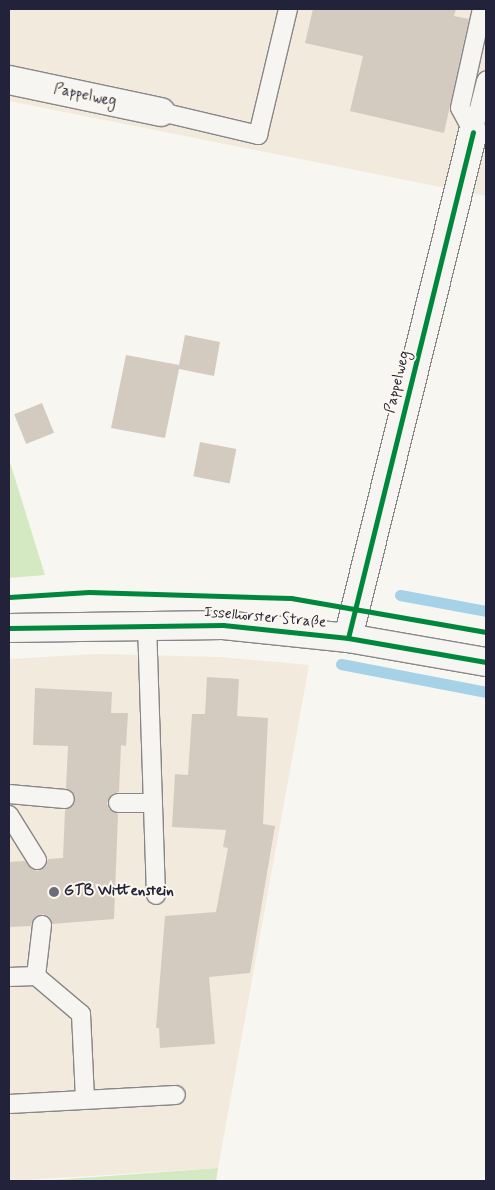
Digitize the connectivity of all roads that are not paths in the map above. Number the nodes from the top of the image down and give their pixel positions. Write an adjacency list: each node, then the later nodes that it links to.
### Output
1 (288, 9): 5 (lane)
2 (482, 9): 6 (lane)
3 (9, 80): 5 (street, Pappelweg)
4 (486, 81): 6 (lane)
5 (161, 112)
6 (473, 132): 9 (street, Pappelweg)
7 (147, 624): 8 (street, Isselhorster Straße); 9 (street, Isselhorster Straße); 14 (lane)
8 (9, 628)
9 (348, 638): 10 (street, Isselhorster Straße)
10 (486, 662)
11 (9, 794): 12 (lane)
12 (65, 799)
13 (118, 803): 14 (lane)
14 (153, 803): 17 (lane)
15 (9, 815): 16 (lane)
16 (37, 860)
17 (156, 895)
18 (42, 925): 19 (lane)
19 (36, 976): 20 (lane); 22 (lane)
20 (9, 977)
21 (176, 1095): 22 (lane)
22 (85, 1099): 23 (lane)
23 (9, 1104)

